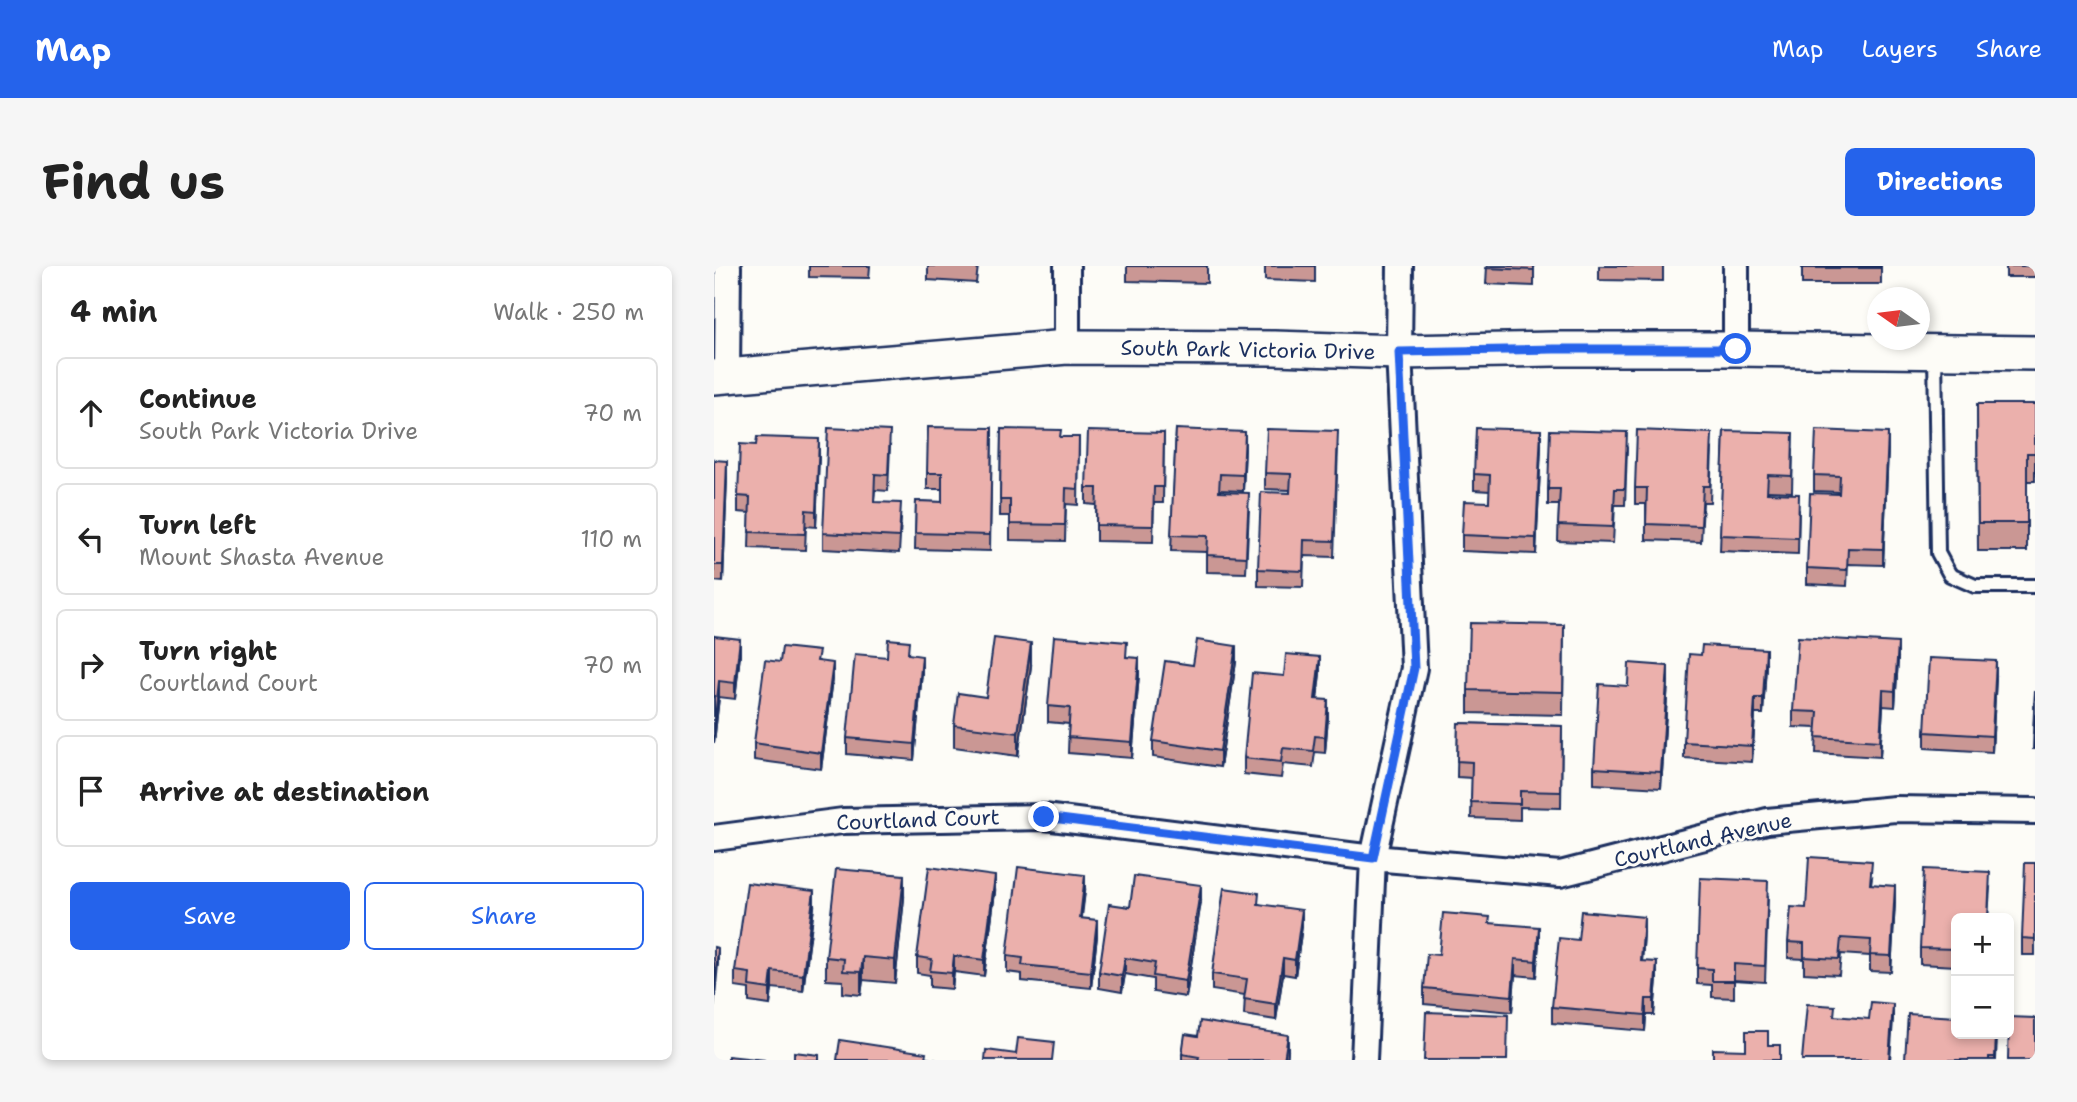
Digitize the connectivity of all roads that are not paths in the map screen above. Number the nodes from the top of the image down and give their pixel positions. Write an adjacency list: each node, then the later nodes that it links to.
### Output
1 (728, 266): 10 (street)
2 (1068, 266): 5 (street)
3 (1400, 266): 7 (street)
4 (1736, 266): 6 (street)
5 (1067, 347): 7 (main road, South Park Victoria Drive); 10 (main road, South Park Victoria Drive)
6 (1736, 349): 7 (main road, South Park Victoria Drive); 8 (main road, South Park Victoria Drive)
7 (1399, 352): 14 (street)
8 (1935, 352): 9 (main road, South Park Victoria Drive); 11 (lane)
9 (2035, 353)
10 (721, 375)
11 (2035, 586)
12 (2035, 811): 14 (street, Courtland Avenue)
13 (714, 838): 14 (street, Courtland Court)
14 (1373, 858): 15 (street)
15 (1364, 1060)

